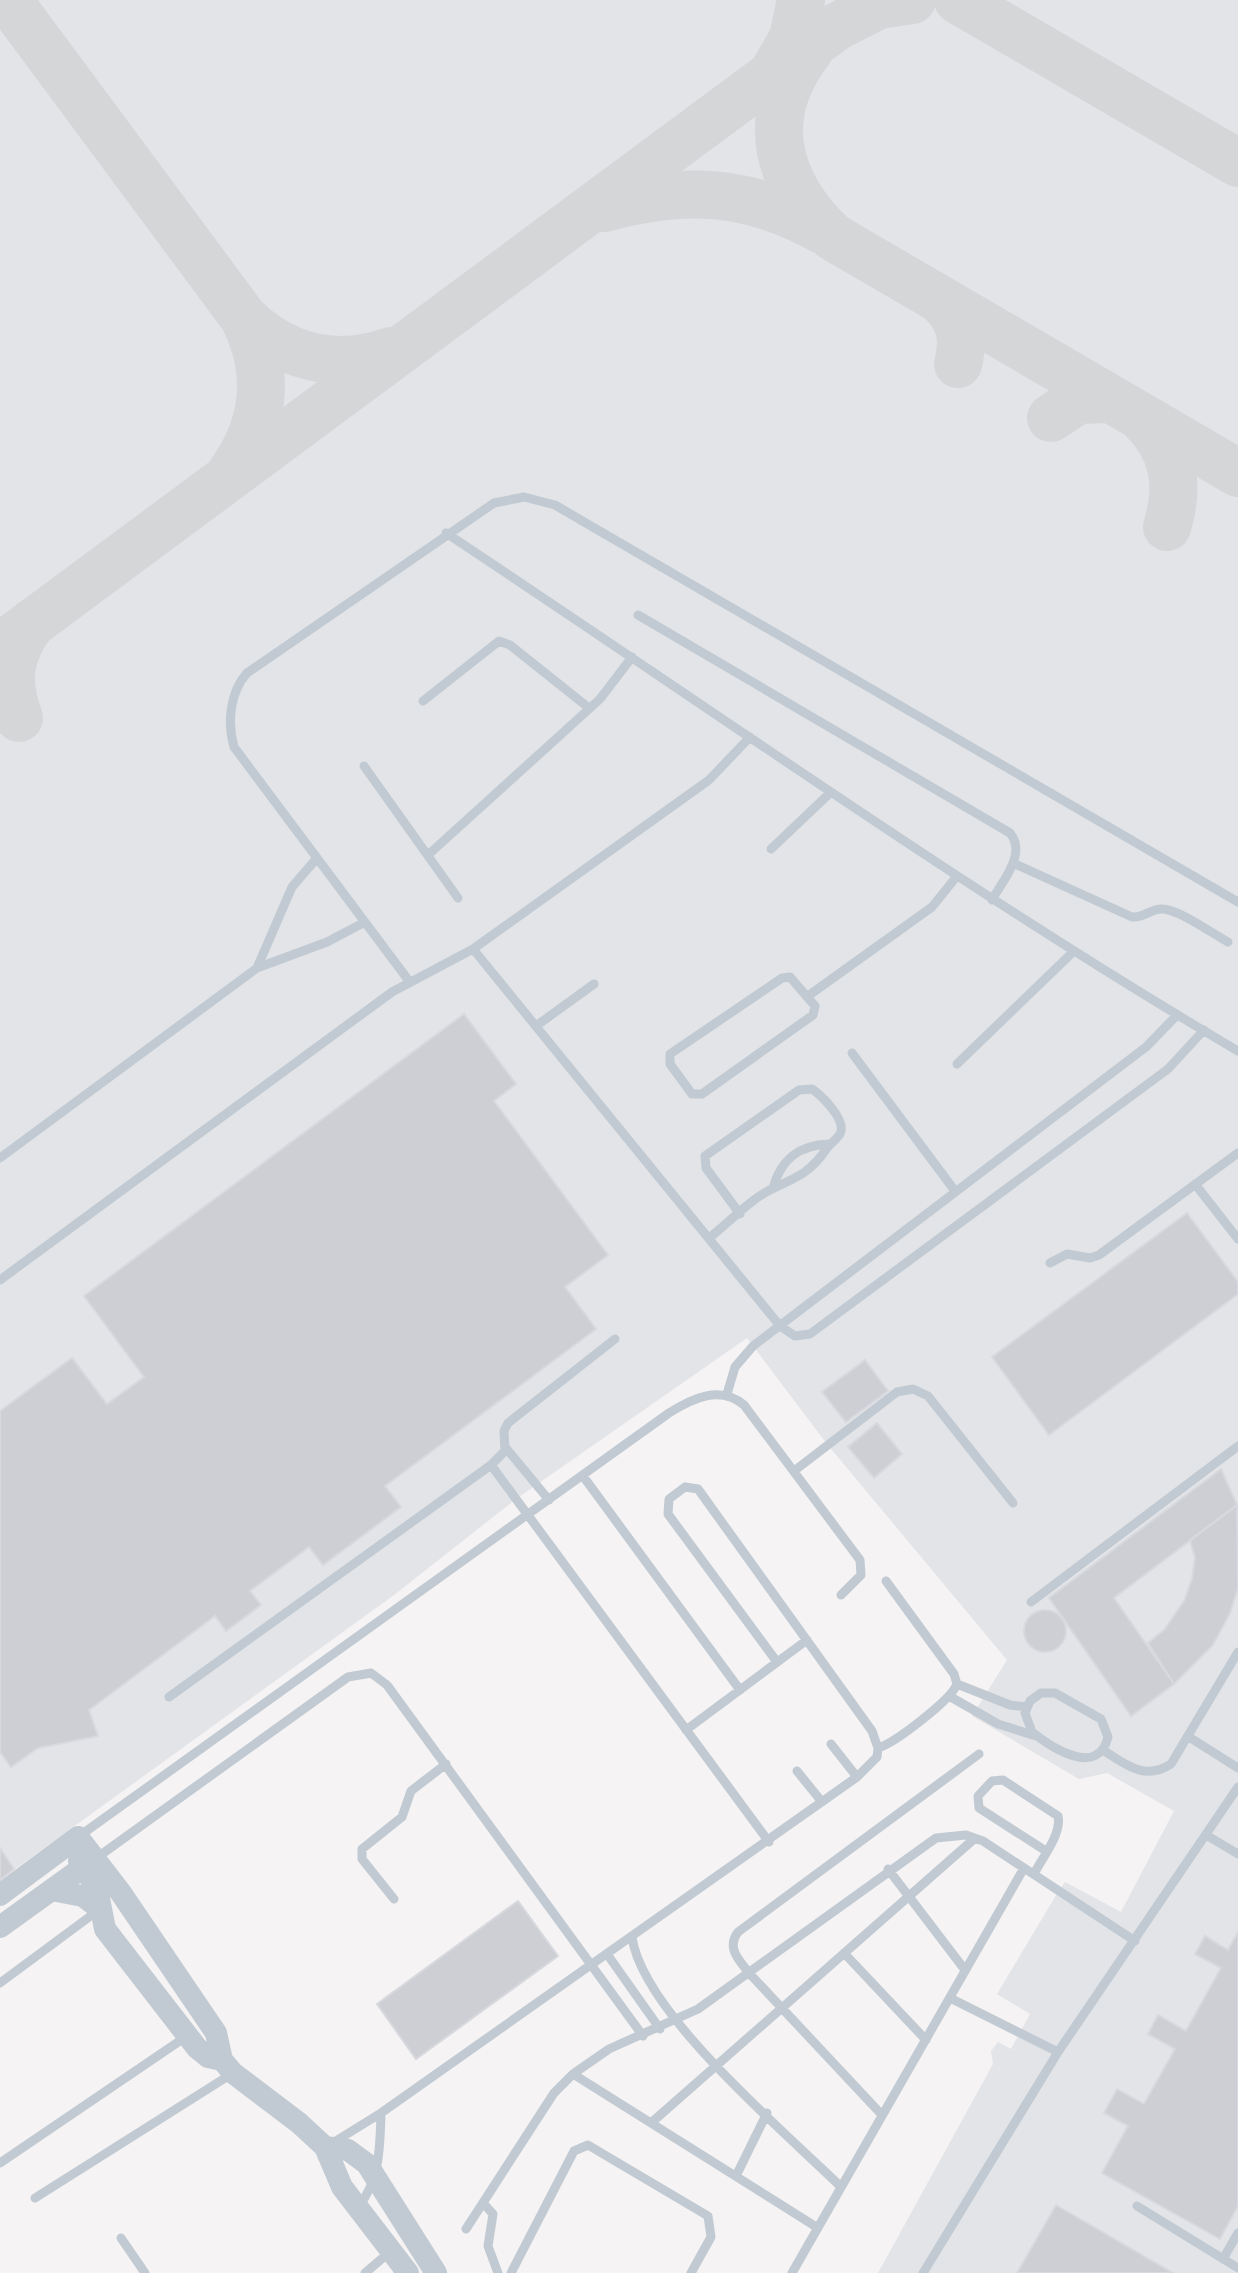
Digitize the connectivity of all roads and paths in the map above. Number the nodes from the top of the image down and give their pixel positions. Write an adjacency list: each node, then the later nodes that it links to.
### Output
1 (446, 533): 3 (lane); 11 (lane); 16 (lane)
2 (638, 615): 12 (lane)
3 (632, 657): 5 (lane); 6 (lane)
4 (423, 701): 5 (lane)
5 (589, 708): 10 (lane)
6 (750, 737): 8 (lane); 19 (lane)
7 (364, 766): 10 (lane)
8 (831, 792): 9 (lane); 13 (lane)
9 (771, 849)
10 (428, 855): 14 (lane)
11 (317, 858): 17 (lane); 21 (lane)
12 (1013, 863): 15 (lane); 18 (lane)
13 (957, 876): 15 (lane); 24 (lane)
14 (458, 898)
15 (992, 900): 20 (lane)
16 (1238, 902)
17 (365, 922): 21 (lane); 22 (lane)
18 (1228, 942)
19 (473, 949): 22 (lane); 26 (lane)
20 (1073, 952): 25 (lane); 30 (lane)
21 (257, 968): 33 (lane)
22 (409, 981): 41 (lane)
23 (594, 984): 26 (lane)
24 (808, 996): 24 (lane)
25 (1177, 1015): 27 (lane); 36 (lane)
26 (536, 1026): 38 (lane)
27 (1204, 1030): 28 (lane); 42 (lane)
28 (1238, 1051)
29 (852, 1053): 36 (lane)
30 (957, 1064)
31 (829, 1144): 35 (lane); 35 (lane); 37 (lane)
32 (1238, 1153): 34 (lane)
33 (0, 1158)
34 (1195, 1184): 39 (lane); 40 (lane)
35 (773, 1188): 37 (lane)
36 (955, 1191): 42 (lane)
37 (740, 1214): 38 (lane)
38 (709, 1238): 42 (lane)
39 (1238, 1239)
40 (1050, 1263)
41 (0, 1280)
42 (780, 1326): 44 (lane)
43 (615, 1339): 45 (lane)
44 (727, 1394): 48 (lane); 49 (lane)
45 (506, 1448): 47 (lane); 50 (lane)
46 (1236, 1452): 55 (lane)
47 (491, 1465): 52 (lane); 62 (lane)
48 (794, 1471): 51 (lane); 54 (lane)
49 (583, 1476): 50 (lane); 60 (lane)
50 (549, 1500): 52 (lane)
51 (1013, 1503)
52 (527, 1514): 64 (lane); 79 (lane)
53 (886, 1581): 59 (lane)
54 (841, 1595)
55 (1031, 1602)
56 (807, 1640): 58 (lane); 58 (lane); 68 (lane)
57 (1238, 1652): 66 (lane)
58 (777, 1662): 60 (lane)
59 (957, 1684): 61 (lane); 63 (lane)
60 (740, 1690): 64 (lane)
61 (949, 1696): 65 (lane); 68 (lane)
62 (169, 1697)
63 (1027, 1707): 65 (lane); 69 (lane)
64 (686, 1730): 80 (lane)
65 (1038, 1737): 69 (lane)
66 (1189, 1737): 69 (lane); 72 (lane)
67 (831, 1744): 74 (lane)
68 (878, 1748): 74 (lane)
69 (1103, 1750)
70 (979, 1754): 100 (lane)
71 (446, 1764): 83 (lane); 91 (lane); 98 (lane)
72 (1238, 1768)
73 (797, 1771): 76 (lane)
74 (857, 1777): 76 (lane)
75 (1238, 1787): 77 (lane)
76 (822, 1802): 80 (lane)
77 (1206, 1835): 82 (lane); 95 (lane)
78 (974, 1839): 84 (lane); 85 (lane); 90 (lane)
79 (73, 1841): 83 (street); 89 (street)
80 (769, 1842): 94 (lane)
81 (1046, 1851): 81 (lane); 86 (lane)
82 (1238, 1854)
83 (89, 1863): 87 (street); 88 (street); 92 (street)
84 (1024, 1868): 86 (lane); 99 (lane)
85 (888, 1869): 90 (lane); 100 (lane)
86 (1034, 1874): 95 (lane)
87 (51, 1890): 92 (street); 93 (street)
88 (121, 1893): 92 (lane); 111 (street)
89 (0, 1895)
90 (909, 1896): 96 (lane); 99 (lane)
91 (394, 1899)
92 (100, 1909): 101 (lane); 106 (street)
93 (0, 1927)
94 (632, 1937): 97 (lane); 104 (lane)
95 (1135, 1941): 109 (lane)
96 (844, 1953): 103 (lane); 108 (lane)
97 (607, 1954): 98 (lane); 105 (lane)
98 (592, 1965): 107 (lane); 113 (lane)
99 (965, 1970): 102 (lane)
100 (749, 1973): 103 (lane); 104 (lane)
101 (0, 1983)
102 (950, 1998): 108 (lane); 109 (lane)
103 (782, 2008): 110 (lane); 115 (lane)
104 (675, 2022): 105 (lane); 110 (lane)
105 (660, 2029): 107 (lane)
106 (187, 2036): 111 (street); 118 (lane)
107 (643, 2036): 112 (lane)
108 (926, 2040): 115 (lane)
109 (1058, 2052): 141 (lane)
110 (717, 2065): 114 (lane); 116 (lane)
111 (228, 2066): 117 (street); 122 (lane)
112 (573, 2074): 116 (lane); 123 (lane)
113 (381, 2113): 117 (lane); 119 (lane)
114 (767, 2113): 120 (lane); 121 (lane)
115 (882, 2115): 121 (lane)
116 (651, 2123): 120 (lane)
117 (325, 2147): 119 (street); 125 (street)
118 (0, 2163)
119 (375, 2176): 125 (lane); 136 (street)
120 (736, 2176): 126 (lane)
121 (841, 2187): 126 (lane)
122 (35, 2198)
123 (483, 2203): 127 (lane); 137 (lane)
124 (1137, 2206): 131 (lane)
125 (358, 2207): 130 (street)
126 (818, 2228): 140 (lane)
127 (466, 2229)
128 (1238, 2233): 131 (lane)
129 (121, 2238): 133 (lane)
130 (391, 2251): 134 (lane); 135 (street)
131 (1223, 2259): 132 (lane)
132 (1238, 2268)
133 (145, 2273)
134 (365, 2273)
135 (408, 2273)
136 (436, 2273)
137 (498, 2273)
138 (511, 2273): 139 (lane)
139 (691, 2273)
140 (792, 2273)
141 (923, 2273)

